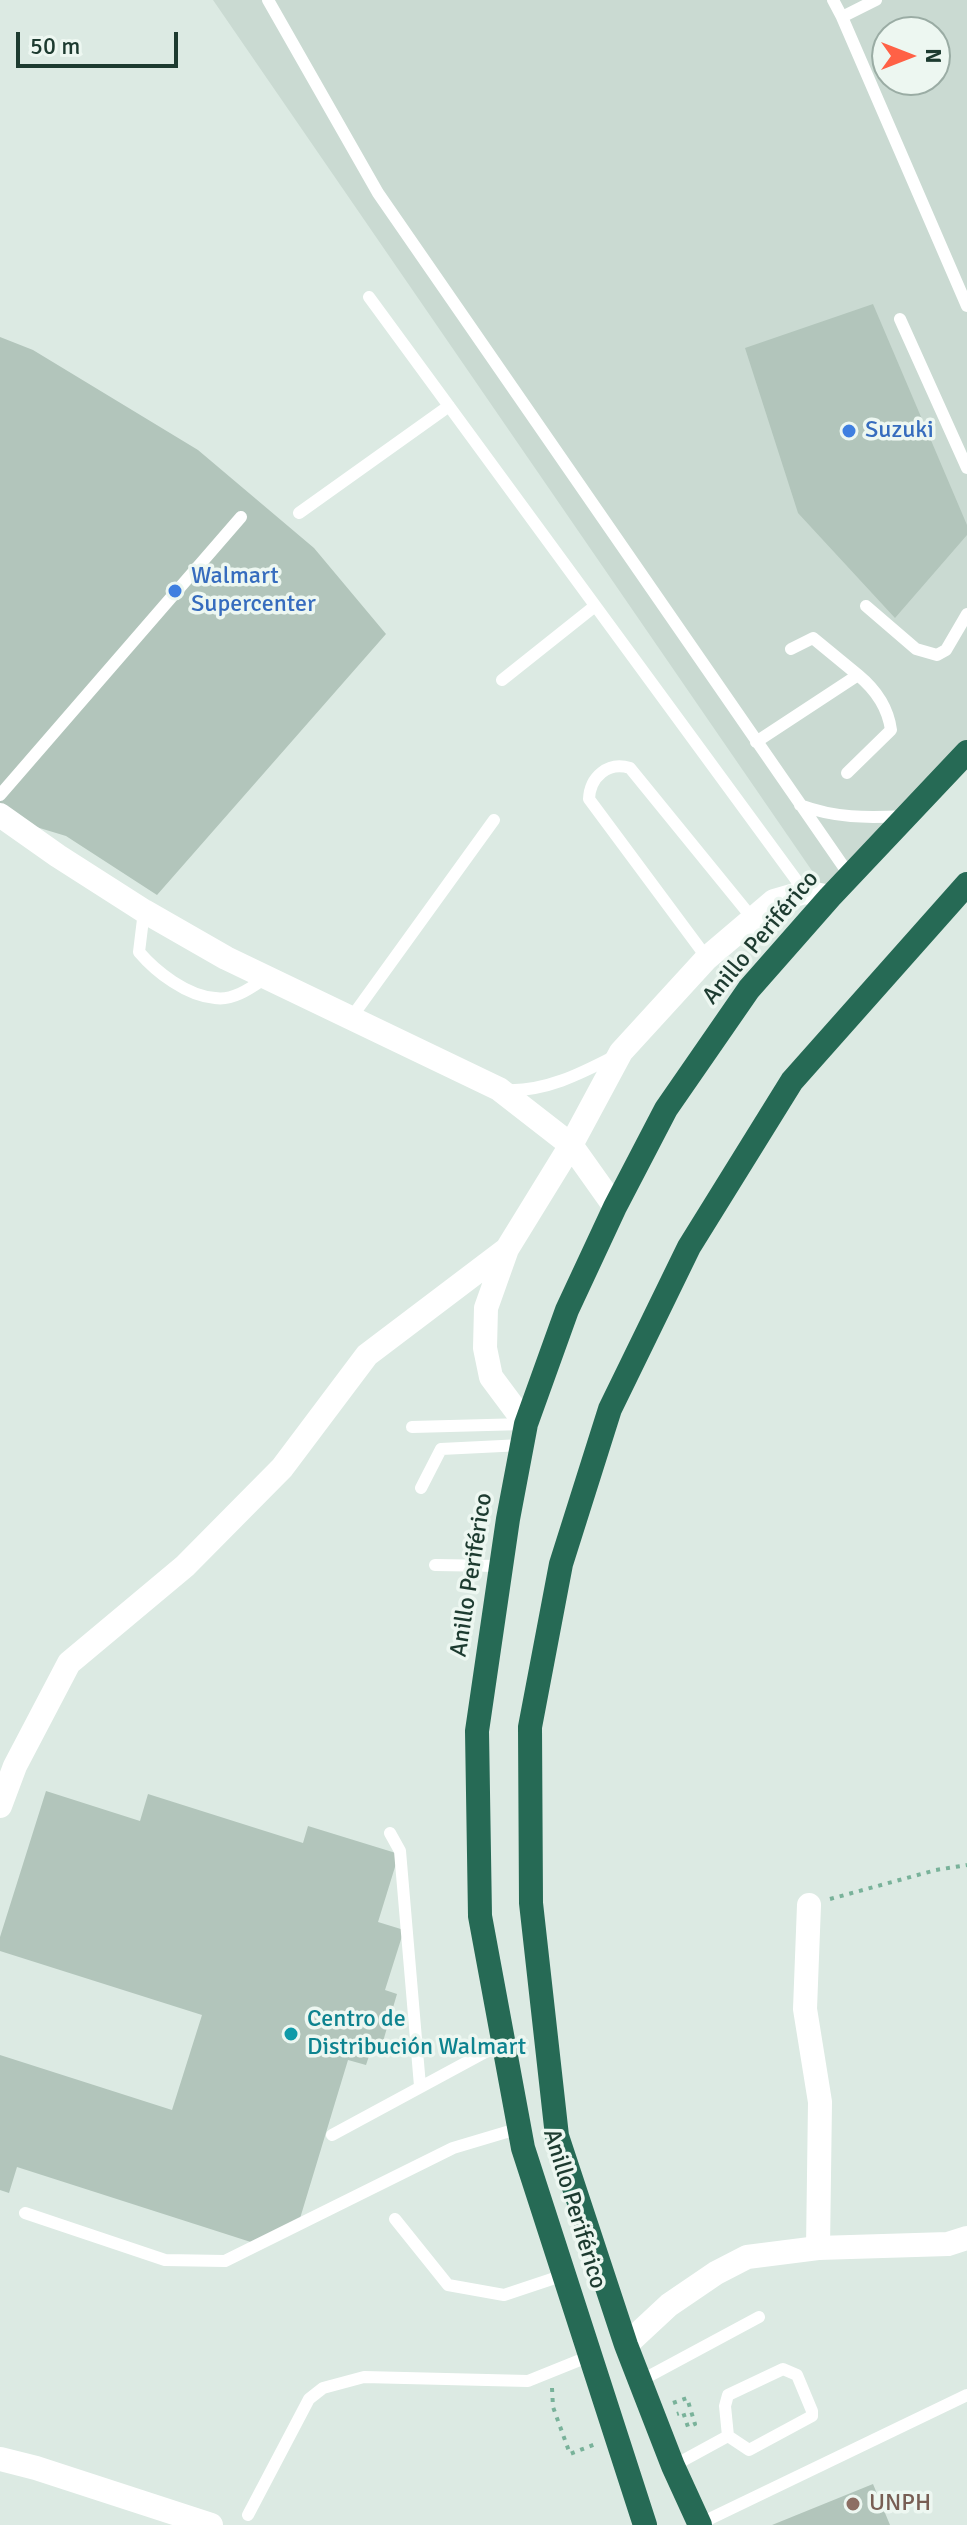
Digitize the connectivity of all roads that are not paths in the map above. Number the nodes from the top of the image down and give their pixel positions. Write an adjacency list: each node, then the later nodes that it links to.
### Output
1 (268, 0): 18 (lane)
2 (833, 0): 4 (lane)
3 (876, 0): 4 (lane)
4 (842, 17): 6 (lane)
5 (369, 297): 8 (lane)
6 (967, 306)
7 (900, 319): 9 (lane)
8 (449, 406): 10 (lane); 12 (lane)
9 (967, 468)
10 (299, 513)
11 (241, 517): 21 (lane)
12 (595, 606): 17 (lane); 28 (lane)
13 (866, 606): 14 (lane)
14 (967, 614)
15 (791, 649): 16 (lane)
16 (858, 675): 18 (lane); 20 (lane)
17 (502, 680)
18 (756, 742): 22 (lane)
19 (967, 752): 24 (highway, Anillo Periférico)
20 (847, 773)
21 (0, 795)
22 (799, 804): 24 (lane); 26 (lane)
23 (0, 815): 30 (street)
24 (907, 816): 26 (highway, Anillo Periférico)
25 (494, 820): 34 (lane)
26 (850, 876): 29 (highway, Anillo Periférico)
27 (967, 884): 58 (highway, Anillo Periférico)
28 (805, 892): 29 (street); 31 (street)
29 (830, 897): 38 (highway, Anillo Periférico)
30 (144, 911): 33 (street); 33 (lane)
31 (753, 919): 32 (street); 32 (lane)
32 (707, 958): 35 (street)
33 (267, 977): 34 (street)
34 (351, 1018): 36 (street)
35 (621, 1052): 36 (lane); 37 (street)
36 (499, 1089): 37 (street)
37 (571, 1145): 38 (street); 39 (street)
38 (615, 1207): 41 (highway, Anillo Periférico)
39 (507, 1249): 41 (street); 45 (street)
40 (412, 1427): 41 (lane)
41 (524, 1434): 42 (lane); 44 (highway, Anillo Periférico)
42 (421, 1488)
43 (435, 1565): 44 (lane)
44 (501, 1566): 48 (highway, Anillo Periférico)
45 (0, 1806)
46 (390, 1833): 49 (lane)
47 (809, 1905): 55 (street)
48 (504, 2042): 49 (lane); 50 (highway, Anillo Periférico)
49 (420, 2086): 51 (lane)
50 (520, 2128): 52 (lane); 56 (highway, Anillo Periférico)
51 (332, 2135)
52 (25, 2213)
53 (395, 2219): 56 (lane)
54 (967, 2238): 55 (street)
55 (818, 2248): 58 (street)
56 (564, 2275): 59 (highway, Anillo Periférico)
57 (759, 2317): 60 (lane)
58 (626, 2345): 60 (highway, Anillo Periférico)
59 (590, 2356): 65 (lane); 68 (highway, Anillo Periférico)
60 (640, 2381): 64 (highway, Anillo Periférico)
61 (967, 2395): 66 (lane)
62 (728, 2436): 62 (lane); 64 (lane)
63 (0, 2459): 67 (street)
64 (673, 2466): 66 (highway, Anillo Periférico)
65 (248, 2515)
66 (699, 2524)
67 (211, 2525)
68 (645, 2525)

